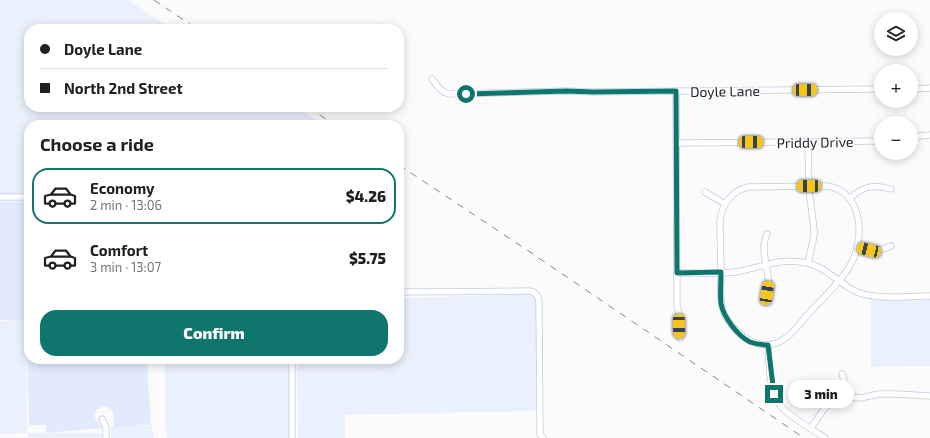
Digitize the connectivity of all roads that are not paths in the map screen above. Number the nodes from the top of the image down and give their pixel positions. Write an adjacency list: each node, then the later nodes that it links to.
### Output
1 (432, 79): 5 (street, Doyle Lane)
2 (930, 88): 4 (street)
3 (874, 89): 5 (street, Doyle Lane)
4 (918, 89)
5 (676, 91): 10 (street)
6 (930, 136): 7 (street)
7 (918, 137)
8 (874, 141): 9 (street, Priddy Drive)
9 (808, 142): 10 (street, Priddy Drive); 11 (street)
10 (676, 143): 24 (street)
11 (809, 186): 16 (street); 17 (street); 21 (street)
12 (891, 189): 16 (street)
13 (705, 192): 17 (street)
14 (24, 196): 15 (street)
15 (0, 197)
16 (850, 198): 20 (street)
17 (725, 204): 23 (street)
18 (767, 234): 22 (street)
19 (891, 246): 20 (street)
20 (857, 247): 25 (street)
21 (808, 263): 22 (street); 25 (street)
22 (766, 265): 23 (street); 27 (street)
23 (721, 272): 24 (street); 30 (street)
24 (677, 273): 29 (street)
25 (839, 280): 28 (street); 30 (street)
26 (404, 292): 39 (street)
27 (767, 293)
28 (930, 296)
29 (680, 338)
30 (768, 345): 36 (street)
31 (292, 364): 38 (street)
32 (842, 374): 34 (street)
33 (930, 396): 34 (street)
34 (844, 398): 36 (street)
35 (102, 419): 37 (street)
36 (811, 428): 40 (street)
37 (106, 438)
38 (292, 438)
39 (543, 438)
40 (825, 438)

